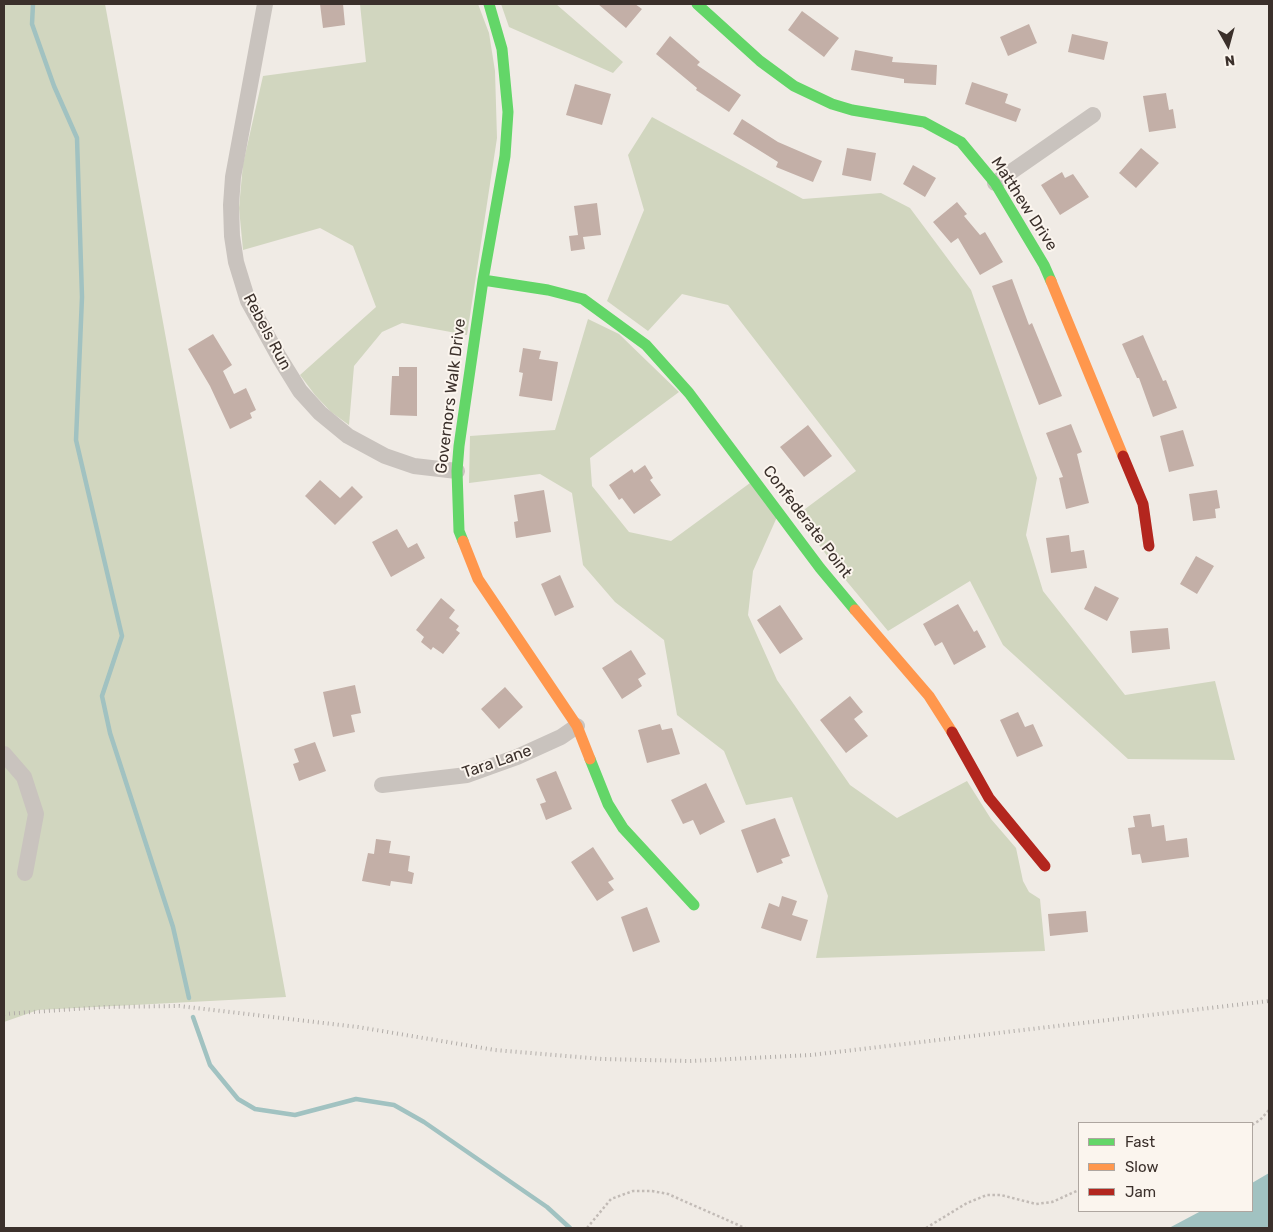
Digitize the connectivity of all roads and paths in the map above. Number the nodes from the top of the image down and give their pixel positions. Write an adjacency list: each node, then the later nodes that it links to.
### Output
1 (265, 4): 7 (street, Rebels Run)
2 (489, 4): 6 (street, Governors Walk Drive)
3 (697, 4): 5 (street, Matthew Drive)
4 (1093, 114): 5 (street)
5 (995, 183): 8 (street, Matthew Drive)
6 (483, 280): 7 (street, Governors Walk Drive); 12 (street, Confederate Point)
7 (457, 471): 9 (street, Governors Walk Drive)
8 (1149, 546)
9 (577, 726): 11 (street, Tara Lane); 14 (street, Governors Walk Drive)
10 (4, 754): 13 (street)
11 (382, 785)
12 (1044, 866)
13 (25, 873)
14 (694, 905)
15 (1269, 1110): 16 (path)
16 (1253, 1124)
17 (1078, 1190): 20 (path)
18 (587, 1228): 19 (path)
19 (745, 1228)
20 (926, 1228)

